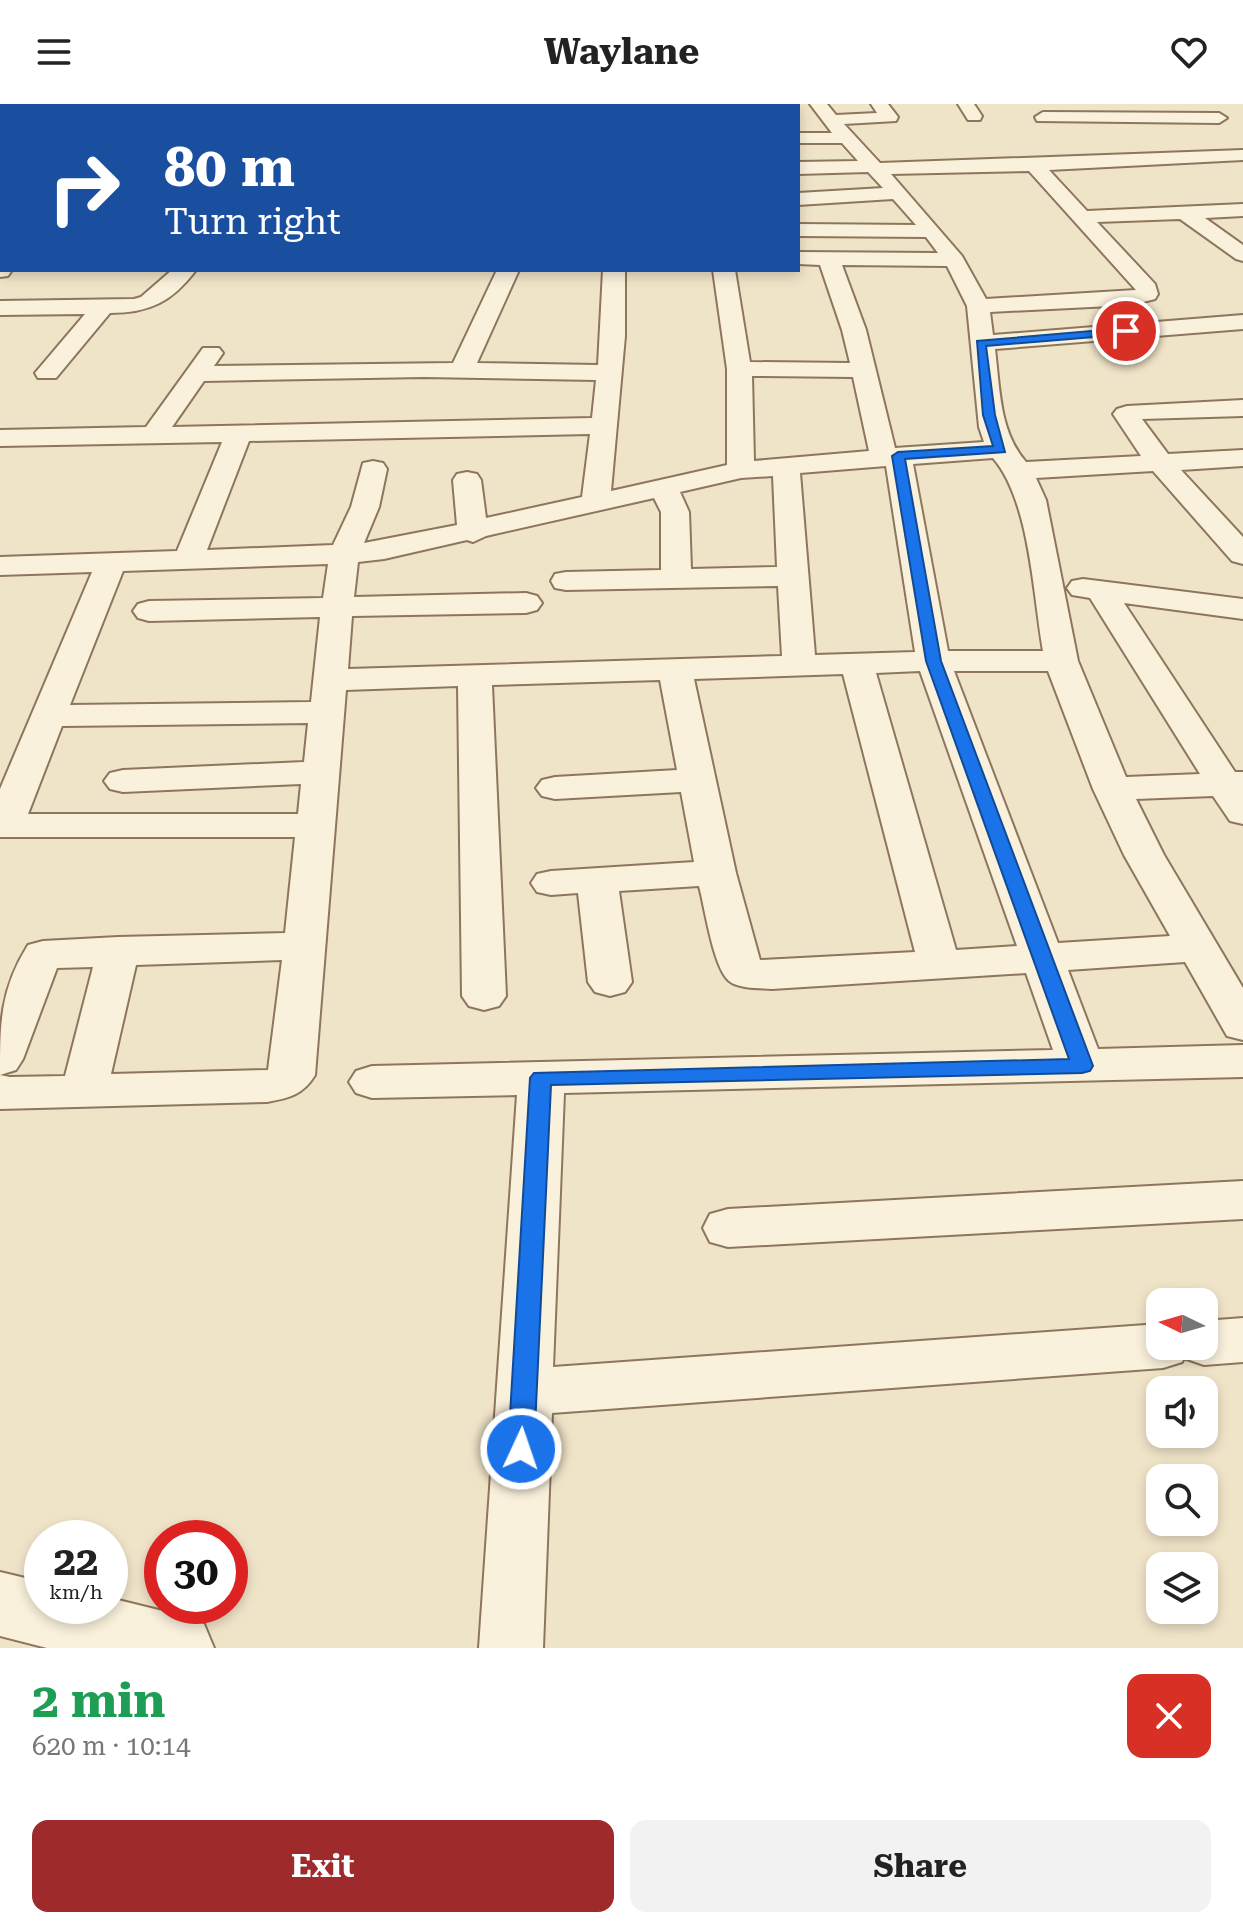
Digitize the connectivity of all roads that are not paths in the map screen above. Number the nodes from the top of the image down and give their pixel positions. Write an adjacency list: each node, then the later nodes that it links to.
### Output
1 (879, 104): 5 (street)
2 (1028, 104): 4 (street)
3 (1213, 111): 4 (street); 6 (street)
4 (1043, 117): 10 (street)
5 (823, 118): 7 (street); 13 (street)
6 (1104, 135)
7 (800, 136)
8 (988, 147): 12 (street)
9 (1243, 155): 10 (street)
10 (1105, 162): 11 (street)
11 (1034, 165): 12 (street); 16 (street)
12 (1006, 166): 13 (street)
13 (874, 167): 14 (street); 17 (street)
14 (800, 168)
15 (1088, 190): 16 (street)
16 (1057, 191): 21 (street)
17 (899, 193): 18 (street); 23 (street)
18 (806, 198)
19 (1243, 210): 20 (street)
20 (1184, 212): 21 (street); 24 (street)
21 (1079, 217): 32 (street)
22 (800, 230): 23 (street)
23 (930, 231): 27 (street)
24 (1243, 255)
25 (800, 258): 26 (street)
26 (829, 259): 27 (street); 39 (street)
27 (955, 260): 32 (street)
28 (183, 272): 34 (street)
29 (507, 272): 40 (street)
30 (614, 272): 42 (street)
31 (724, 272): 38 (street)
32 (978, 306): 36 (street)
33 (0, 308): 34 (street)
34 (102, 308): 41 (street)
35 (1243, 322): 36 (street)
36 (981, 343): 51 (street)
37 (211, 353): 43 (street)
38 (739, 369): 39 (street); 55 (street)
39 (864, 370): 49 (street)
40 (461, 371): 42 (street); 43 (street)
41 (47, 373)
42 (609, 373): 45 (street)
43 (196, 374): 47 (street)
44 (1243, 408): 52 (street)
45 (603, 426): 46 (street); 58 (street)
46 (238, 435): 47 (street); 62 (street)
47 (152, 437): 48 (street)
48 (0, 438)
49 (891, 456): 51 (street); 53 (street); 74 (street)
50 (1243, 458): 52 (street)
51 (1010, 460): 52 (street); 68 (street)
52 (1160, 463): 61 (street)
53 (786, 466): 55 (street); 65 (street)
54 (373, 469): 60 (street)
55 (741, 470): 57 (street)
56 (467, 480): 59 (street)
57 (663, 485): 58 (street); 66 (street)
58 (596, 502): 59 (street)
59 (473, 533): 60 (street)
60 (344, 554): 62 (street); 71 (street)
61 (1243, 555)
62 (188, 560): 63 (street)
63 (111, 562): 64 (street); 81 (street)
64 (0, 566)
65 (794, 576): 66 (street); 77 (street)
66 (676, 578): 67 (street)
67 (566, 581)
68 (1048, 582): 69 (street); 75 (street)
69 (1101, 591): 72 (street); 88 (street)
70 (526, 603): 71 (street)
71 (337, 608): 73 (street); 80 (street)
72 (1243, 609)
73 (149, 611)
74 (933, 661): 75 (street); 76 (street); 97 (street)
75 (1061, 661): 87 (street)
76 (857, 664): 77 (street); 98 (street)
77 (799, 666): 78 (street)
78 (675, 669): 79 (street); 84 (street)
79 (475, 677): 80 (street); 100 (street)
80 (328, 696): 81 (street); 83 (street)
81 (50, 716): 82 (street)
82 (16, 761): 89 (street)
83 (320, 772): 85 (street); 90 (street)
84 (698, 780): 86 (street); 91 (street)
85 (123, 781)
86 (555, 788)
87 (1112, 789): 88 (street); 95 (street)
88 (1236, 793)
89 (2, 825): 90 (street)
90 (315, 826): 94 (street)
91 (716, 873): 92 (street); 98 (street)
92 (597, 881): 93 (street); 99 (street)
93 (551, 883)
94 (303, 946): 96 (street); 108 (street)
95 (1198, 948): 97 (street); 101 (street)
96 (118, 950): 102 (street); 108 (street)
97 (1040, 956): 98 (street); 104 (street)
98 (939, 964)
99 (610, 982)
100 (484, 996)
101 (1243, 1025)
102 (0, 1059)
103 (1243, 1061): 104 (street)
104 (1082, 1066): 105 (street)
105 (541, 1078): 106 (street); 114 (street)
106 (372, 1082)
107 (0, 1091): 108 (street)
108 (84, 1092)
109 (1243, 1200): 110 (street)
110 (728, 1228)
111 (1243, 1340): 112 (street)
112 (1218, 1342)
113 (1146, 1347): 114 (street)
114 (524, 1392): 117 (street)
115 (0, 1604): 116 (street)
116 (179, 1648)
117 (511, 1648)

